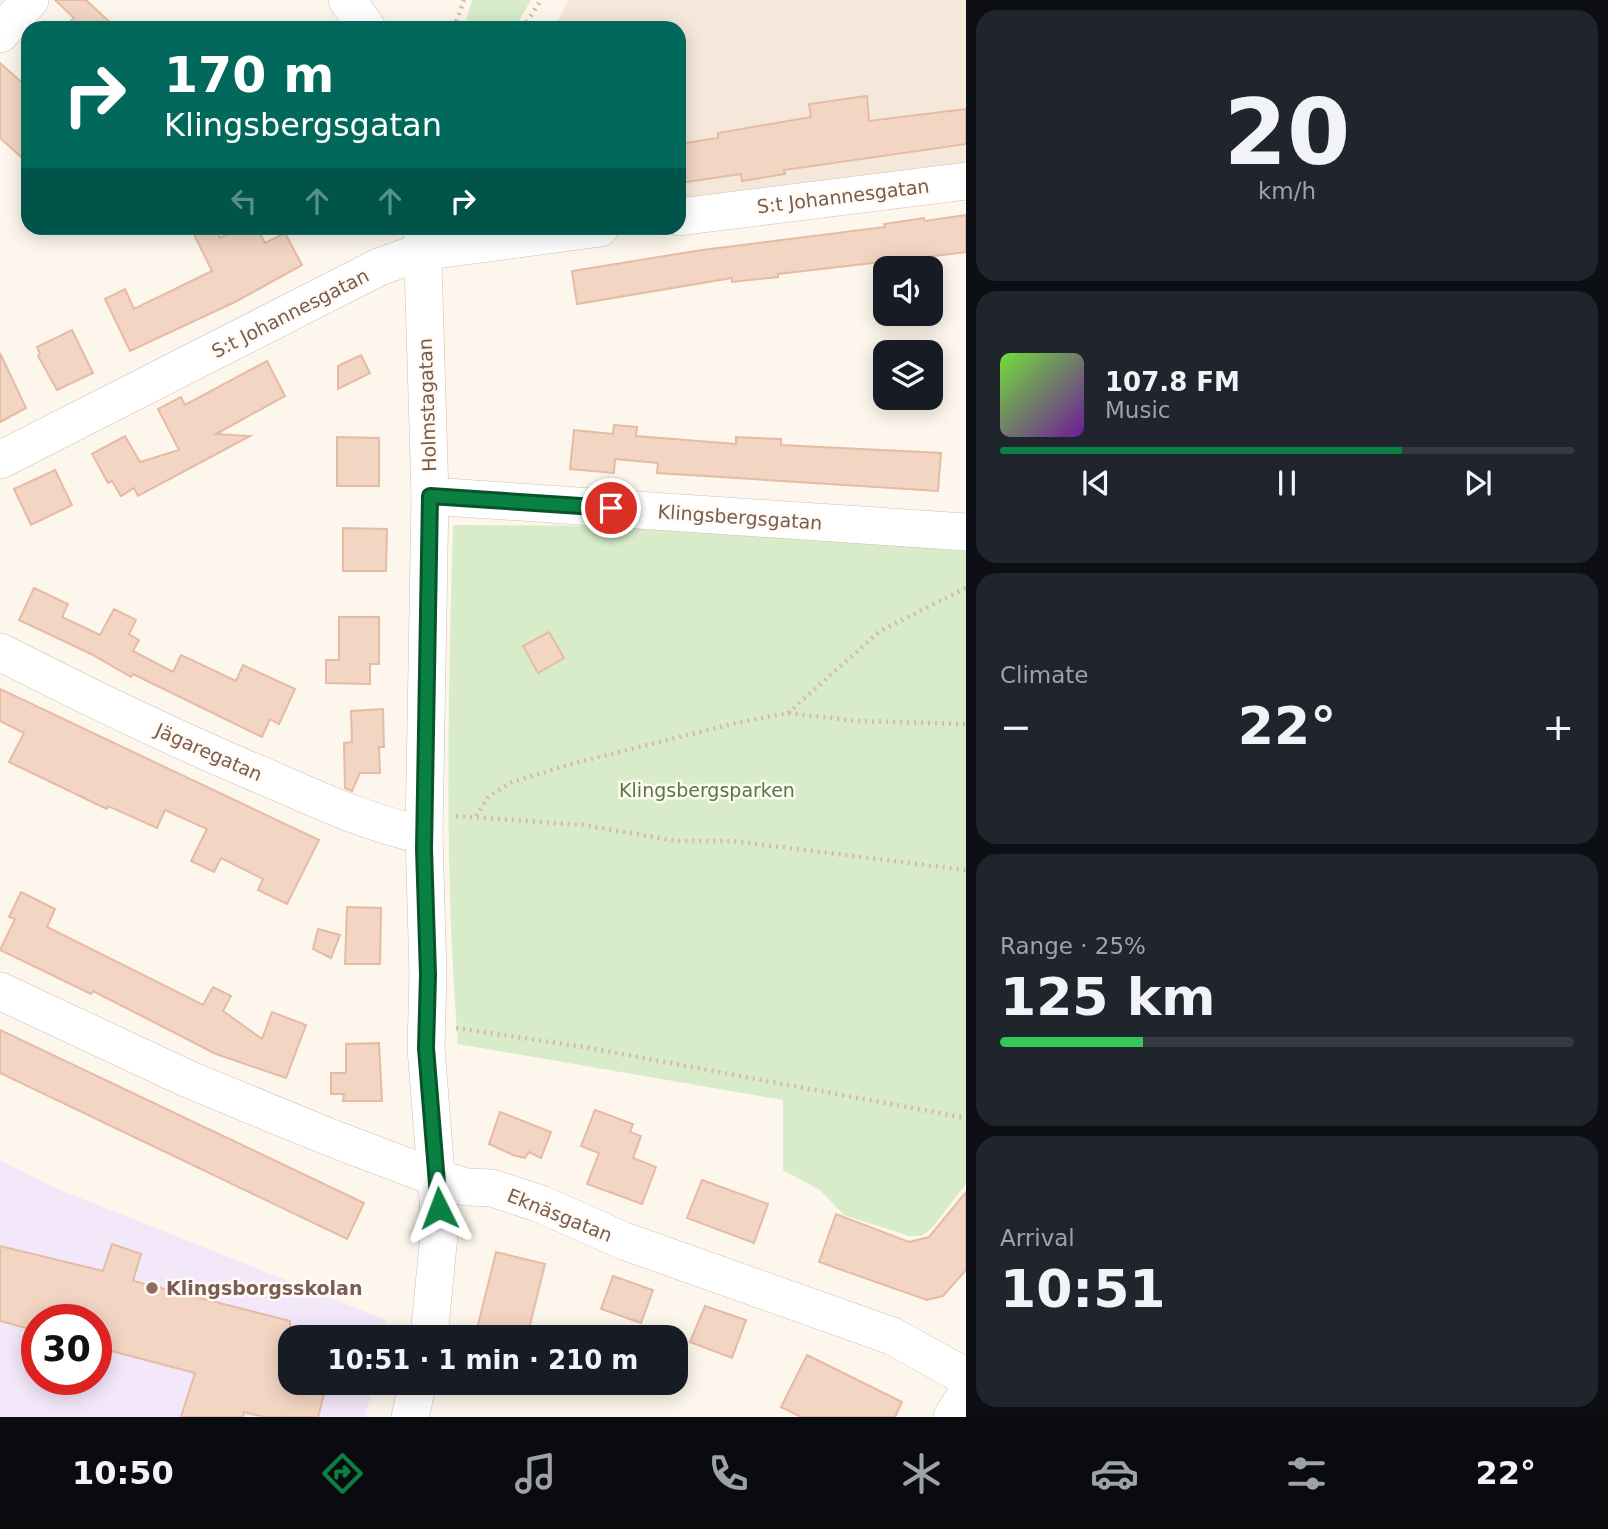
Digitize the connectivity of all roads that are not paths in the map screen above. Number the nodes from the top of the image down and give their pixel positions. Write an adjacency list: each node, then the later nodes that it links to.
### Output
1 (347, 0): 2 (street)
2 (362, 21)
3 (966, 181): 4 (street, S:t Johannesgatan)
4 (686, 216)
5 (496, 235): 6 (street, S:t Johannesgatan)
6 (421, 240): 7 (street, S:t Johannesgatan); 8 (street, Holmstagatan)
7 (0, 460)
8 (430, 496): 9 (street, Klingsbergsgatan); 11 (street, Holmstagatan)
9 (966, 532)
10 (0, 652): 11 (street, Jägaregatan)
11 (439, 825): 13 (street, Holmstagatan)
12 (0, 991): 13 (street, Eknäsgatan)
13 (437, 1178): 14 (street, Holmstagatan); 15 (street, Eknäsgatan)
14 (430, 1325)
15 (966, 1377)
16 (415, 1395): 18 (street)
17 (966, 1395): 19 (street)
18 (410, 1417)
19 (952, 1417)

